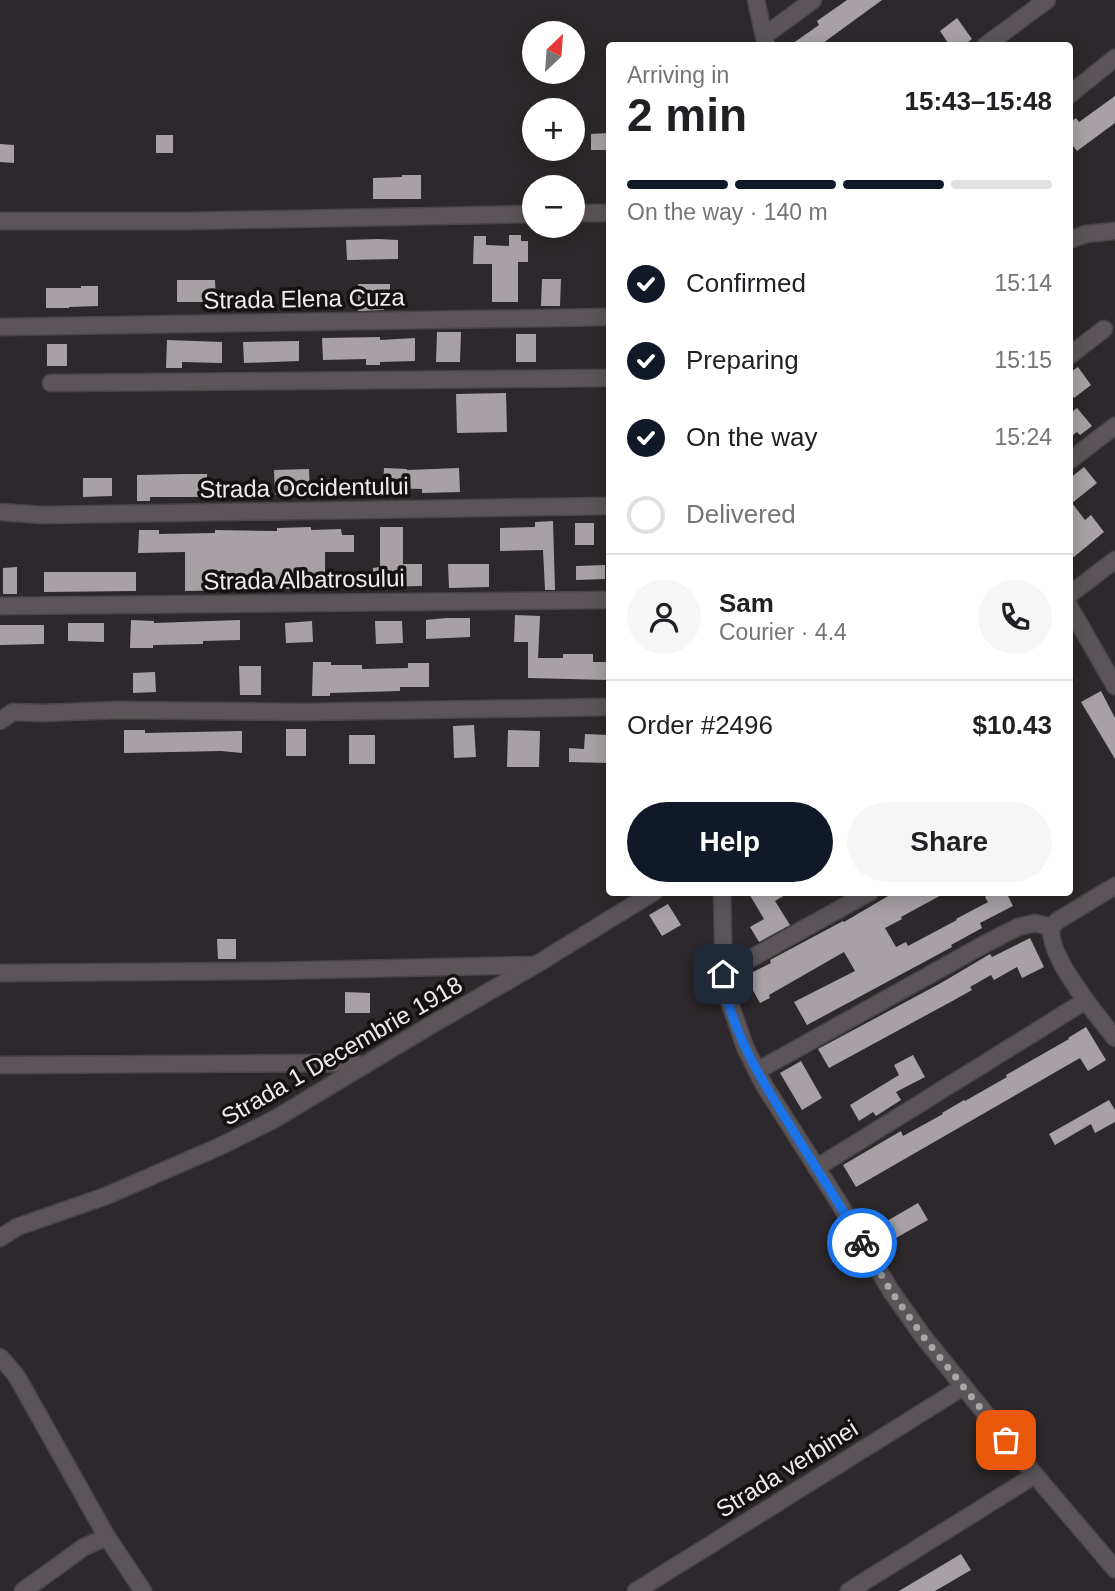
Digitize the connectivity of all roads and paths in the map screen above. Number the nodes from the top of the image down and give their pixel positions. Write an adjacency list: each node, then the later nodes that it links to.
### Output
1 (756, 0): 4 (street)
2 (813, 0): 4 (street)
3 (1047, 0): 5 (street)
4 (765, 41)
5 (990, 42)
6 (1115, 58): 7 (street)
7 (1073, 92)
8 (606, 212): 9 (street)
9 (585, 213)
10 (522, 214): 11 (street)
11 (0, 221)
12 (1115, 230): 13 (street)
13 (1073, 239)
14 (606, 317): 15 (street, Strada Elena Cuza)
15 (0, 327)
16 (1104, 329): 17 (street)
17 (1073, 353)
18 (606, 377): 19 (street)
19 (51, 383)
20 (1115, 426): 21 (street)
21 (1073, 458)
22 (606, 506): 23 (street, Strada Occidentului)
23 (0, 512)
24 (1115, 559): 25 (street)
25 (1073, 592)
26 (606, 600): 27 (street, Strada Albatrosului)
27 (0, 606)
28 (1073, 613): 29 (street)
29 (1115, 685)
30 (606, 706): 31 (street)
31 (0, 720)
32 (1115, 886): 36 (street)
33 (648, 896): 37 (street, Strada 1 Decembrie 1918)
34 (722, 896): 39 (street)
35 (863, 896): 39 (street)
36 (1052, 927): 40 (street); 44 (street)
37 (537, 964): 38 (street); 43 (street, Strada 1 Decembrie 1918)
38 (0, 973)
39 (723, 974): 44 (street)
40 (1085, 1001): 41 (street); 45 (street)
41 (1115, 1038)
42 (0, 1065): 43 (street)
43 (365, 1065): 46 (street, Strada 1 Decembrie 1918)
44 (757, 1071): 45 (street)
45 (816, 1168): 48 (street)
46 (0, 1238)
47 (0, 1357): 50 (street)
48 (963, 1387): 49 (street); 54 (street, Strada verbinei)
49 (1035, 1475): 51 (street); 55 (street)
50 (107, 1536): 52 (street); 53 (street)
51 (1115, 1569)
52 (23, 1591)
53 (143, 1591)
54 (636, 1591)
55 (849, 1591)

